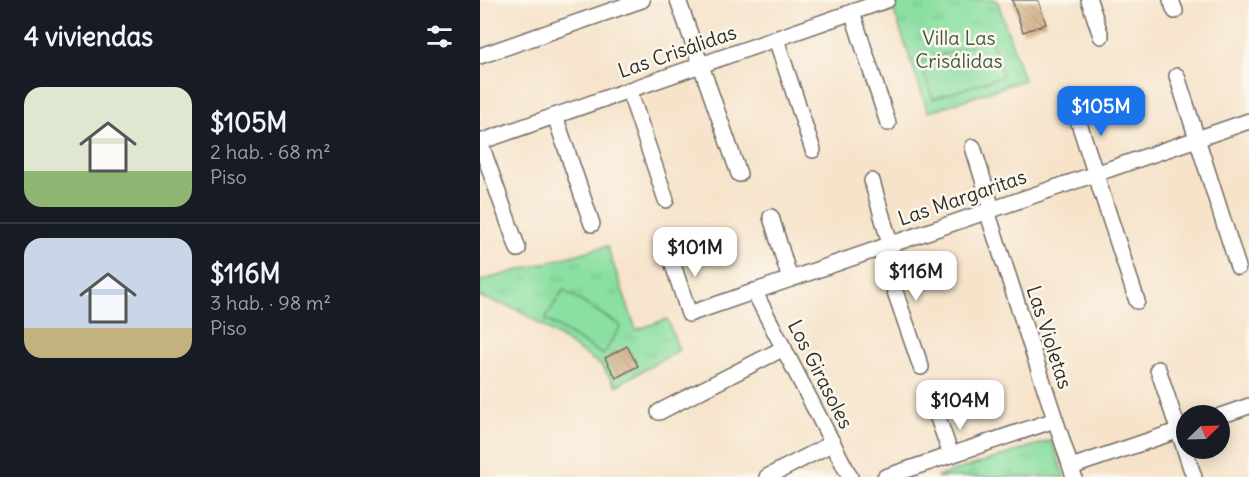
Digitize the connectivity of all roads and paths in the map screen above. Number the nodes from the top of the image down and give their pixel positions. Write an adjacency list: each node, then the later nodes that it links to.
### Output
1 (642, 0): 8 (street)
2 (678, 0): 9 (street)
3 (888, 0): 5 (street, Las Crisálidas)
4 (1089, 0): 6 (street)
5 (852, 12): 7 (street, Las Crisálidas); 15 (street)
6 (1101, 36)
7 (776, 39): 9 (street, Las Crisálidas); 19 (street)
8 (480, 56)
9 (701, 65): 11 (street, Las Crisálidas); 20 (street)
10 (1177, 75): 16 (street)
11 (628, 90): 13 (street, Las Crisálidas); 23 (street)
12 (1075, 111): 21 (street)
13 (555, 116): 17 (street, Las Crisálidas); 26 (street)
14 (1249, 121): 16 (street, Las Margaritas)
15 (888, 123)
16 (1197, 139): 21 (street, Las Margaritas); 30 (street)
17 (480, 142): 28 (street)
18 (973, 147): 24 (street, Las Violetas)
19 (813, 150)
20 (739, 174)
21 (1095, 174): 24 (street, Las Margaritas); 33 (street)
22 (872, 181): 27 (street)
23 (666, 200)
24 (989, 210): 27 (street, Las Margaritas); 42 (street, Las Violetas)
25 (771, 217): 31 (street)
26 (592, 224)
27 (885, 246): 31 (street, Las Margaritas); 35 (street)
28 (518, 249)
29 (669, 252): 32 (street, Las Margaritas)
30 (1238, 267)
31 (790, 279): 32 (street, Las Margaritas)
32 (754, 291): 34 (street, Los Girasoles)
33 (1137, 302)
34 (784, 348): 38 (street); 44 (street, Los Girasoles)
35 (921, 367)
36 (1158, 369): 39 (street)
37 (1249, 406): 40 (street)
38 (659, 412)
39 (1176, 412)
40 (1230, 413)
41 (938, 418): 45 (street)
42 (1055, 420): 45 (street); 47 (street, Las Violetas)
43 (1176, 432): 47 (street)
44 (832, 443): 48 (street); 49 (street, Los Girasoles)
45 (951, 455): 50 (street)
46 (1190, 459): 51 (street)
47 (1072, 472)
48 (767, 477)
49 (850, 477)
50 (885, 477)
51 (1194, 477)

